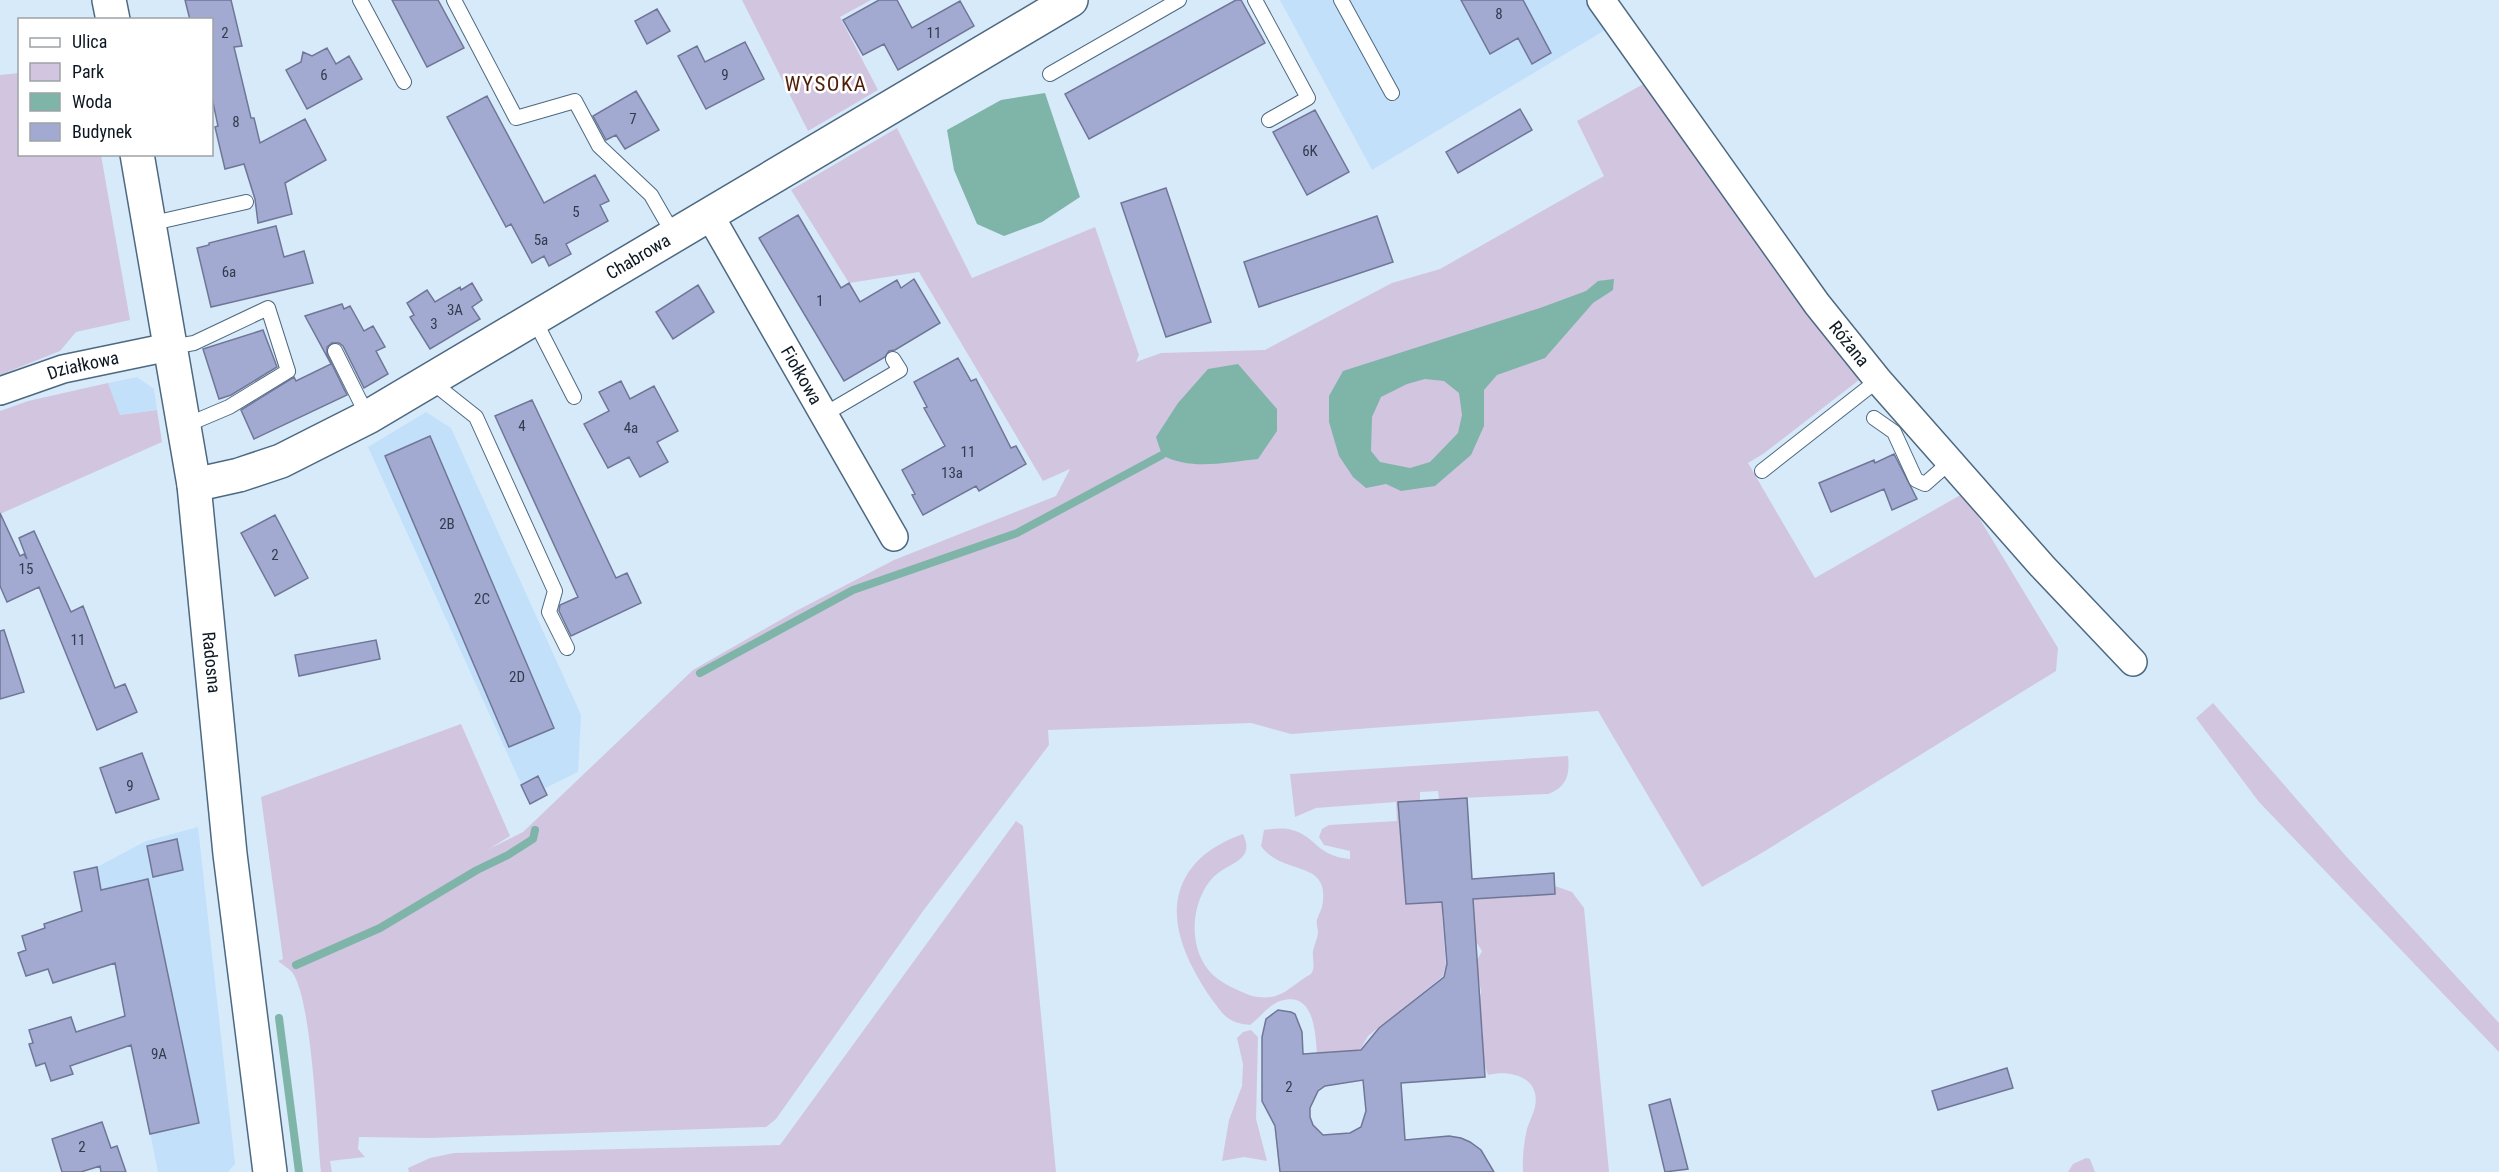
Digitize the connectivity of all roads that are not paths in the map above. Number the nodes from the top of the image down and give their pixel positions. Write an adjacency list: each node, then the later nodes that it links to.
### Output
1 (109, 0): 9 (street)
2 (360, 0): 11 (lane)
3 (454, 0): 18 (lane)
4 (1071, 0): 16 (street, Chabrowa)
5 (1179, 0): 10 (lane)
6 (1255, 0): 13 (lane)
7 (1341, 0): 12 (lane)
8 (1601, 0): 24 (street, Różana)
9 (112, 18)
10 (1050, 74)
11 (404, 82)
12 (1392, 93)
13 (1269, 120)
14 (137, 156): 17 (street, Radosna)
15 (246, 202): 17 (lane)
16 (709, 214): 18 (street, Chabrowa); 27 (street, Fiołkowa)
17 (149, 224): 20 (street, Radosna)
18 (674, 235): 19 (street, Chabrowa)
19 (534, 319): 23 (street, Chabrowa); 26 (lane)
20 (169, 347): 25 (street, Działkowa); 30 (street, Radosna); 30 (lane)
21 (335, 351): 28 (lane)
22 (893, 359): 27 (lane)
23 (434, 379): 28 (street, Chabrowa); 35 (lane)
24 (1878, 380): 31 (street, Różana); 32 (lane)
25 (0, 391)
26 (574, 397)
27 (825, 414): 34 (street, Fiołkowa)
28 (368, 417): 33 (street, Chabrowa)
29 (1874, 418): 31 (lane)
30 (184, 426): 33 (street, Radosna)
31 (1950, 462): 36 (street, Różana)
32 (1762, 471)
33 (194, 485): 37 (street, Radosna)
34 (894, 537)
35 (567, 648)
36 (2133, 662)
37 (270, 1172)

